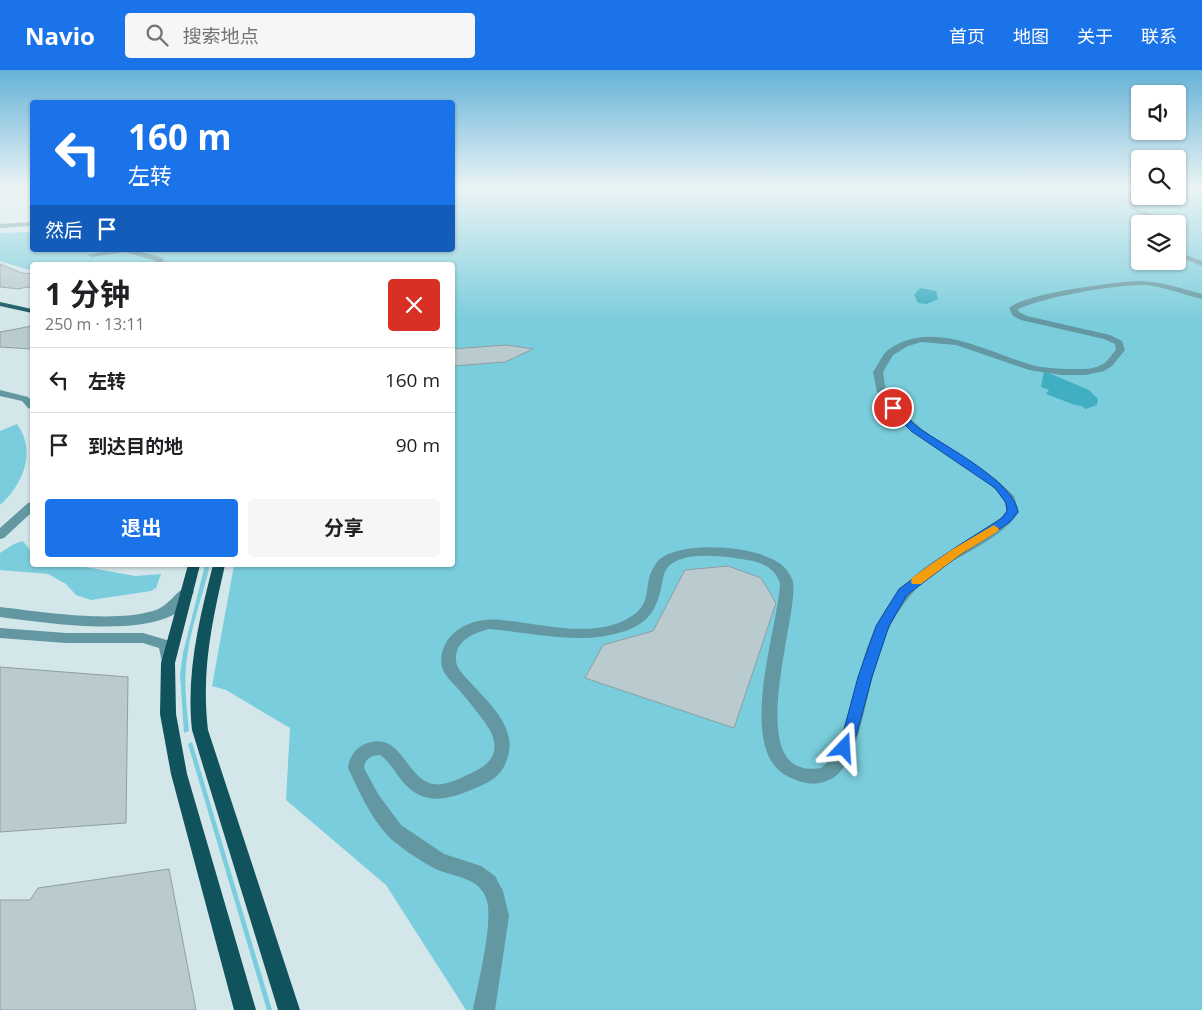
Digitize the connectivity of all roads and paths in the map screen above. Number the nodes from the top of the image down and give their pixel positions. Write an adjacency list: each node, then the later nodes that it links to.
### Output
1 (111, 252): 3 (street)
2 (132, 252): 5 (street)
3 (92, 255)
4 (1186, 257): 6 (street)
5 (160, 262)
6 (1202, 264)
7 (0, 296): 9 (main road)
8 (1202, 297): 24 (street)
9 (30, 302)
10 (0, 304): 11 (main road)
11 (30, 311)
12 (0, 393): 13 (street)
13 (30, 404)
14 (30, 508): 15 (street)
15 (0, 535)
16 (193, 567): 18 (main road)
17 (219, 567): 23 (main road)
18 (187, 592): 19 (street); 21 (main road)
19 (0, 612)
20 (0, 633): 21 (street)
21 (168, 663): 22 (main road)
22 (245, 1010)
23 (289, 1010)
24 (484, 1010)

